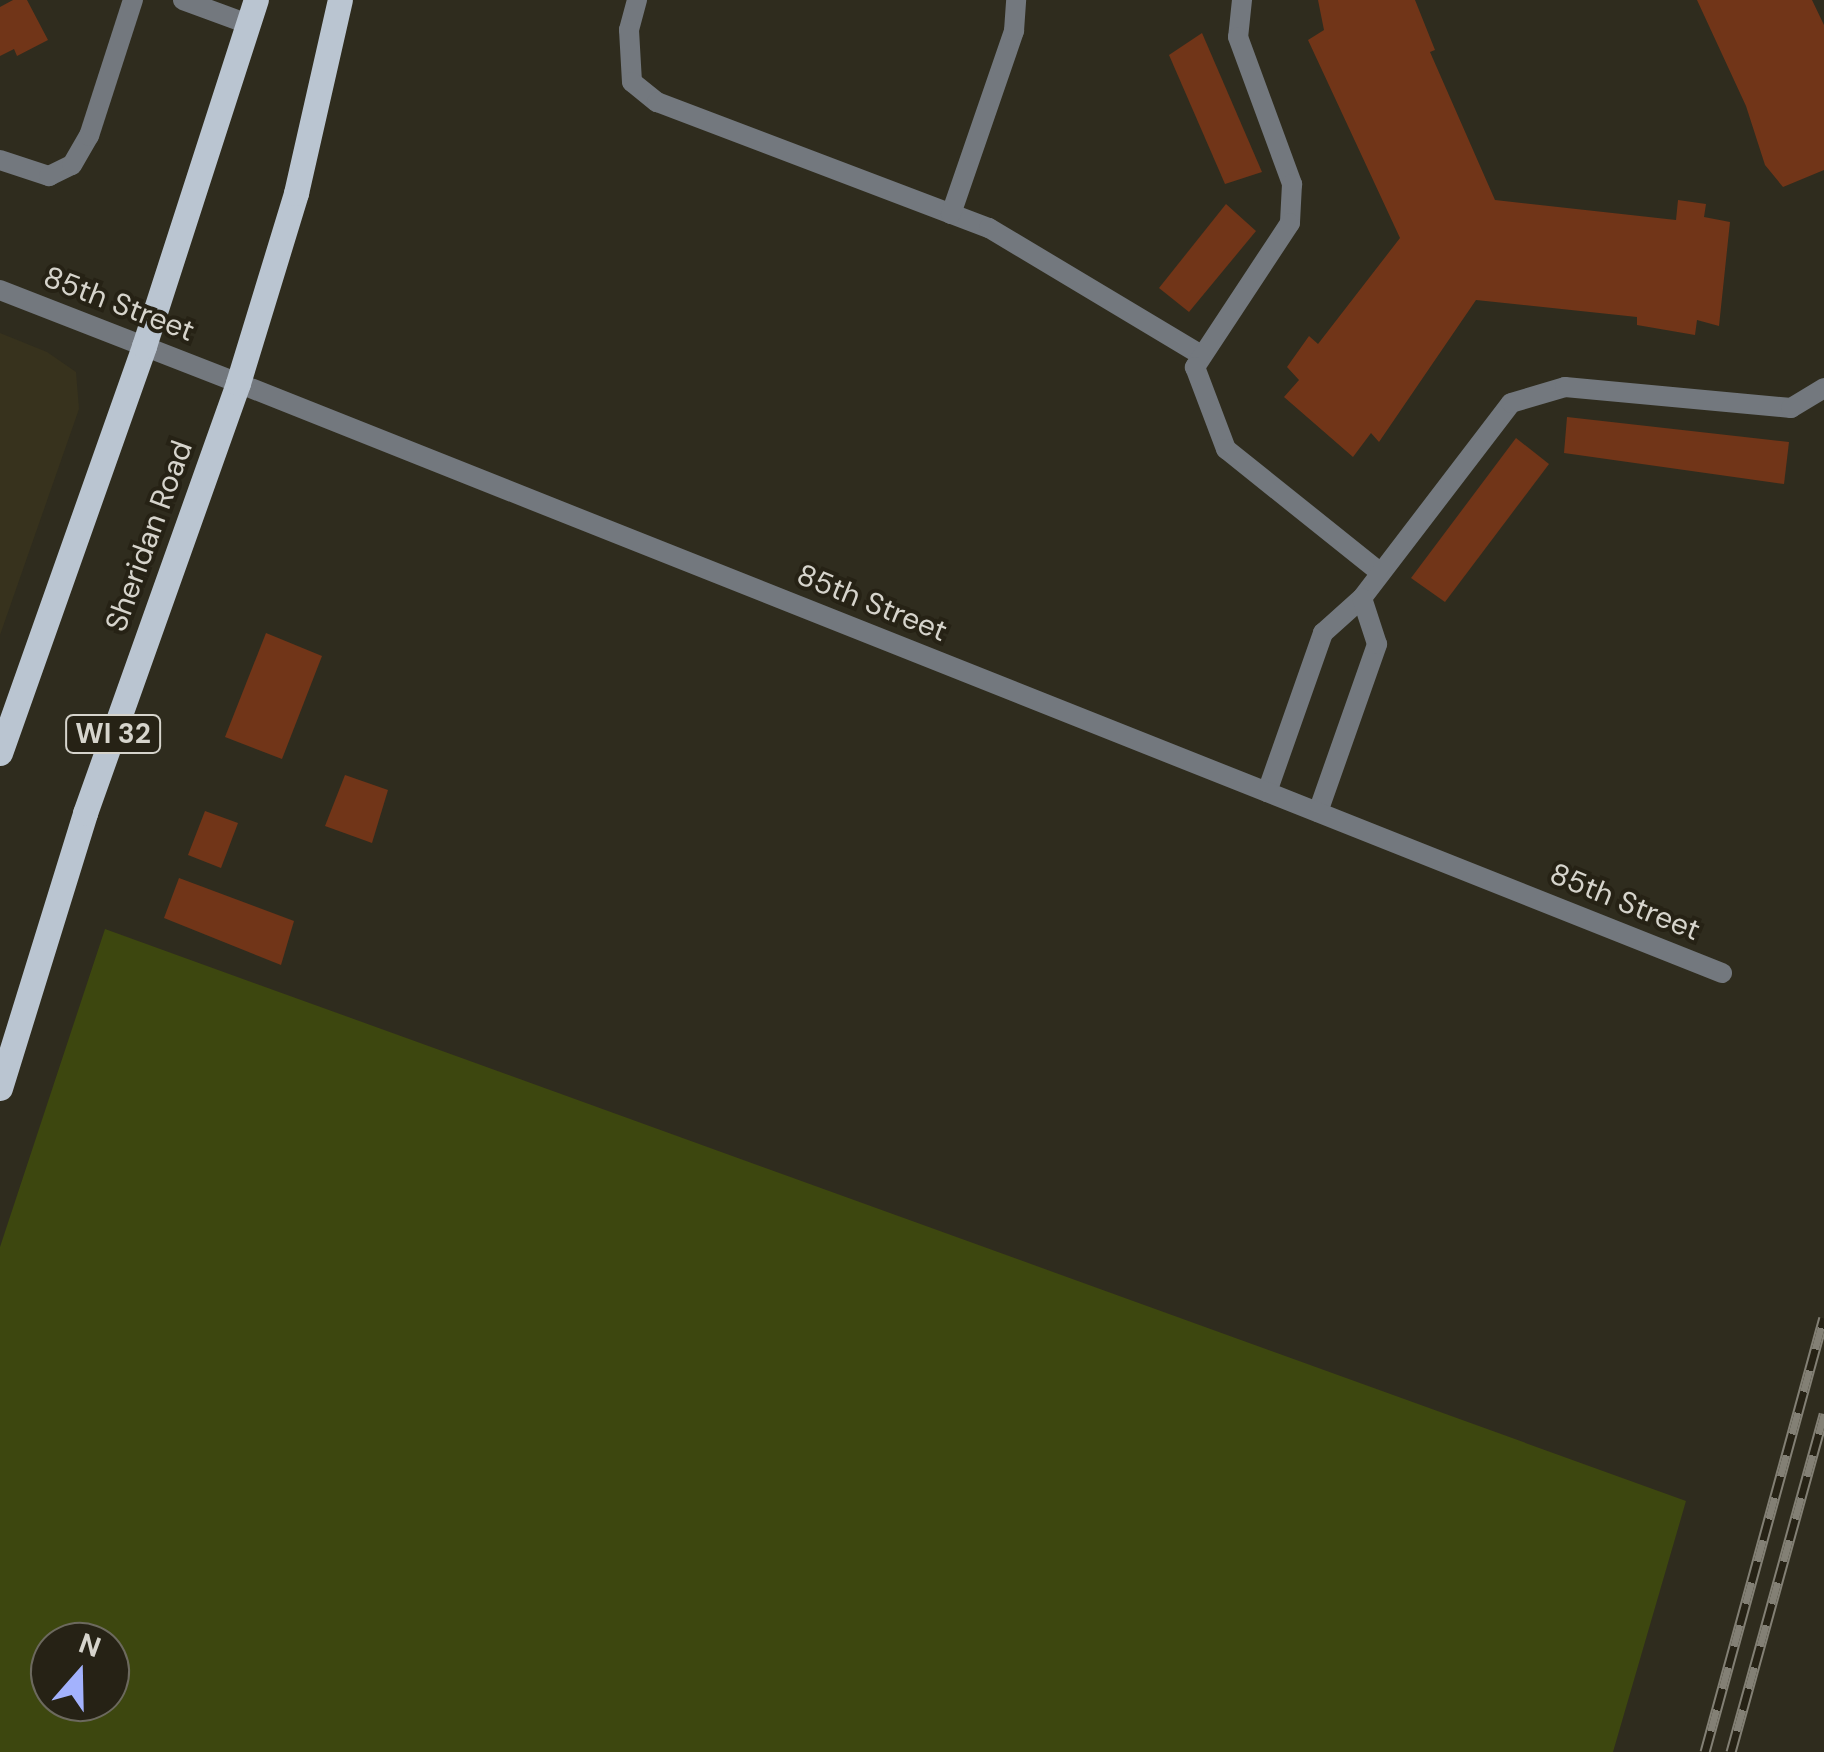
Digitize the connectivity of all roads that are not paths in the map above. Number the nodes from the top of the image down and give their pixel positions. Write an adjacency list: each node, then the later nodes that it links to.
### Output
1 (133, 0): 8 (street)
2 (183, 0): 7 (street)
3 (340, 0): 13 (main road, Sheridan Road / WI 32)
4 (637, 0): 9 (street)
5 (1016, 0): 9 (street)
6 (1242, 0): 12 (street)
7 (252, 12): 11 (main road)
8 (0, 160)
9 (951, 214): 12 (street)
10 (0, 290): 11 (street, 85th Street)
11 (144, 346): 13 (street, 85th Street); 17 (main road)
12 (1201, 354): 15 (street)
13 (238, 383): 18 (street, 85th Street); 21 (main road, Sheridan Road / WI 32)
14 (1824, 388): 15 (street)
15 (1381, 574): 16 (street)
16 (1362, 598): 18 (street); 19 (street)
17 (0, 752)
18 (1267, 792): 19 (street, 85th Street)
19 (1318, 812): 20 (street, 85th Street)
20 (1722, 973)
21 (0, 1088)

